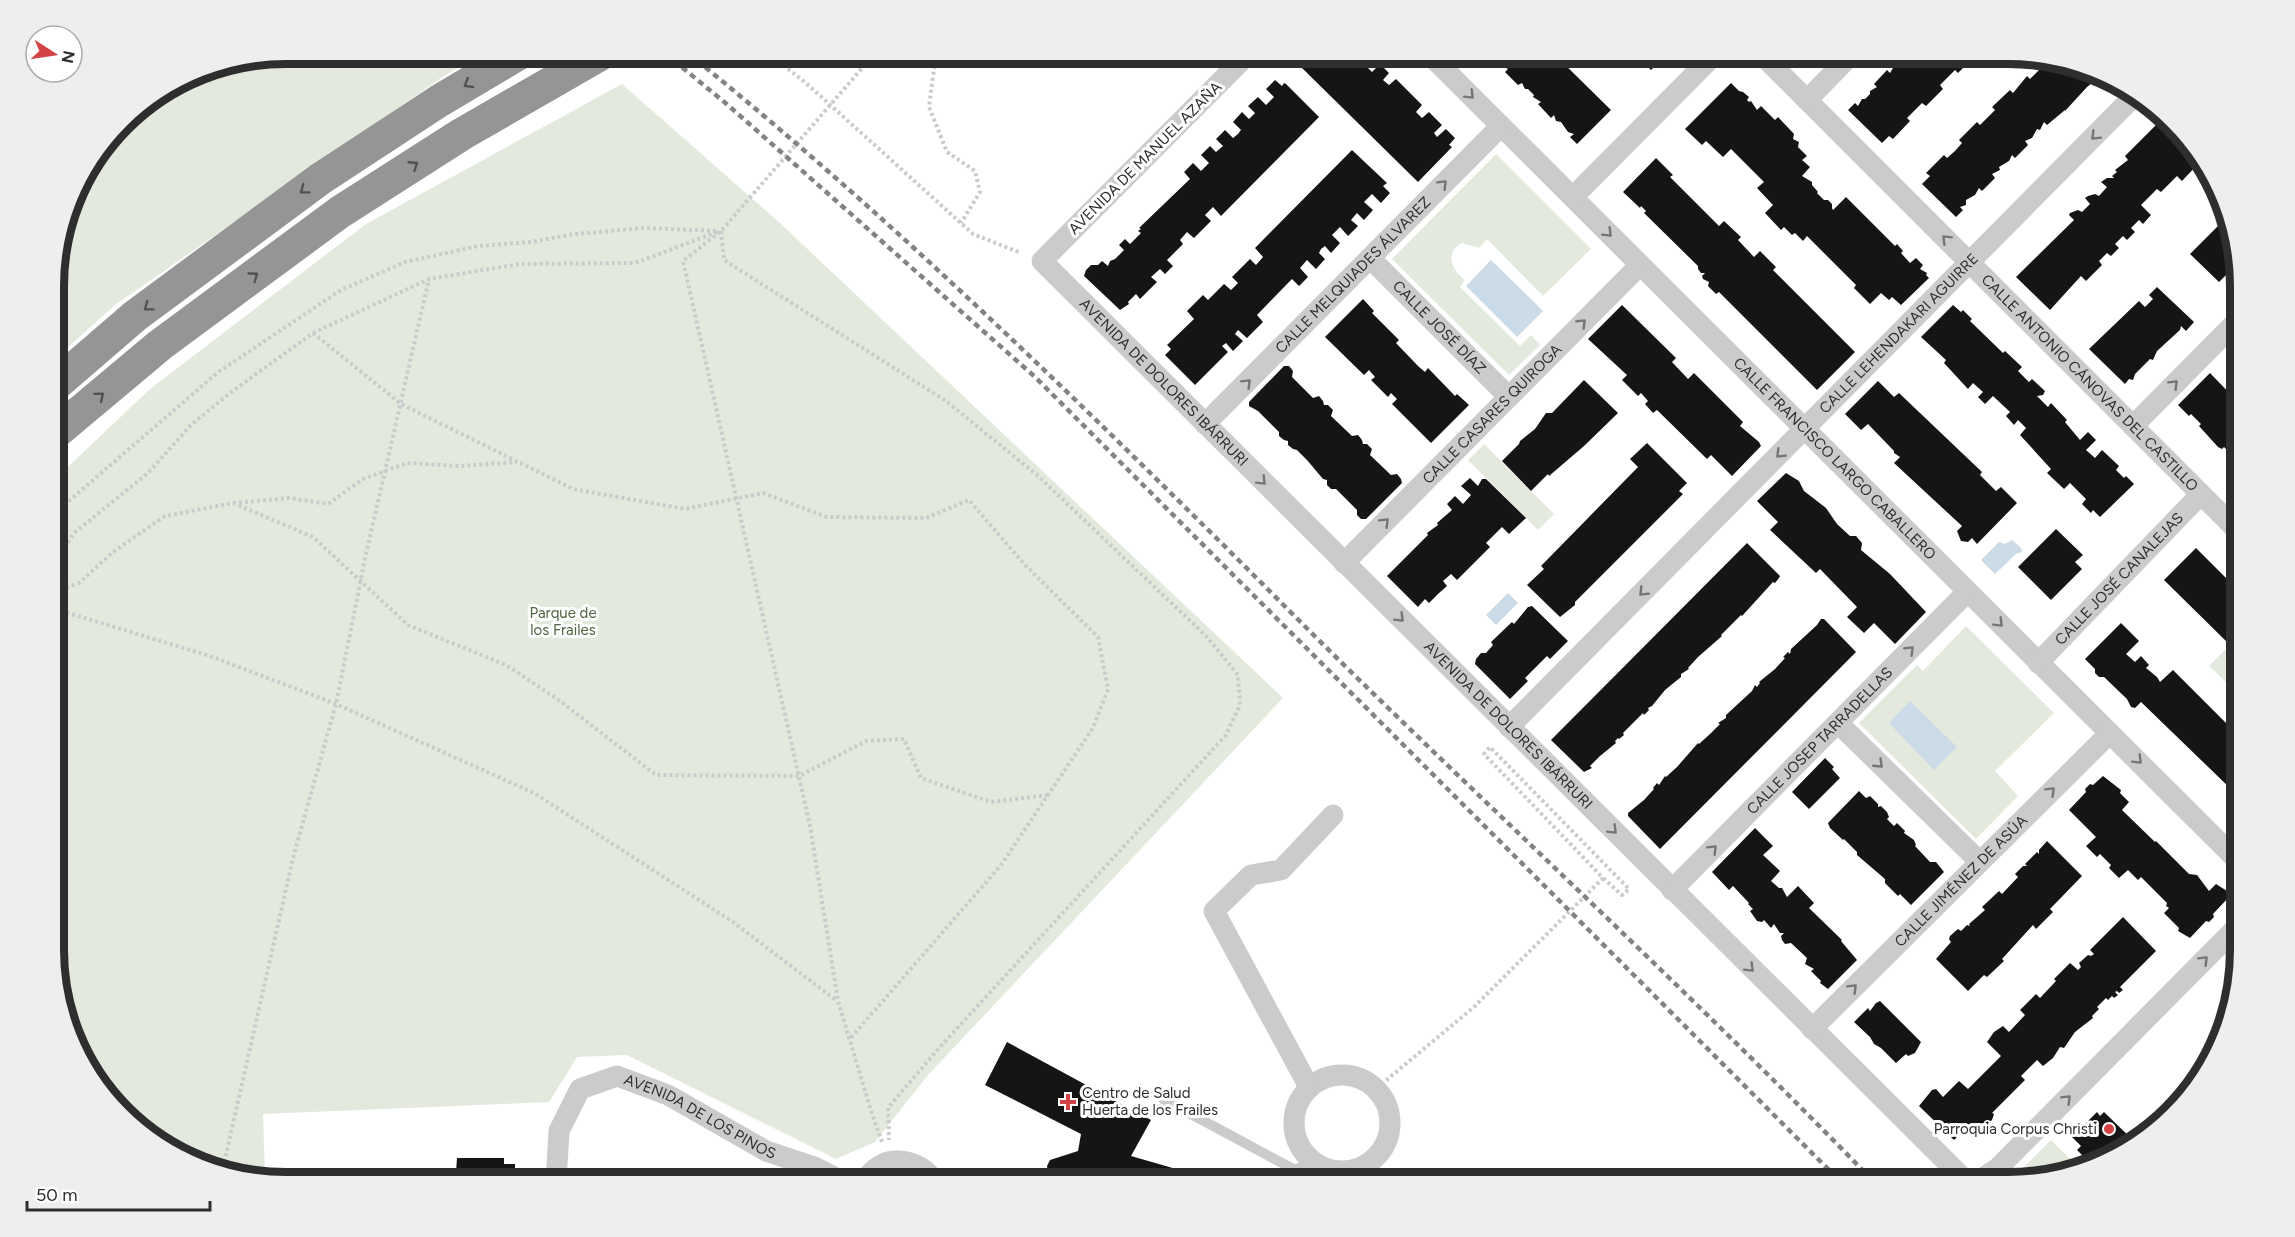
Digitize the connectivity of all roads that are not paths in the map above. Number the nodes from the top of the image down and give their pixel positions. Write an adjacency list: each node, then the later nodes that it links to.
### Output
1 (501, 64): 17 (highway, one-way to 17)
2 (584, 64): 20 (highway, one-way to 2)
3 (1238, 64): 13 (street, AVENIDA DE MANUEL AZAÑA)
4 (1439, 64): 10 (street, CALLE FRANCISCO LARGO CABALLERO, one-way to 10)
5 (1705, 64): 11 (street)
6 (1771, 64): 8 (street, CALLE ANTONIO CÁNOVAS DEL CASTILLO)
7 (1842, 64): 8 (street)
8 (1807, 100): 14 (street, CALLE ANTONIO CÁNOVAS DEL CASTILLO, one-way to 8)
9 (2130, 100): 14 (street, CALLE LEHENDAKARI AGUIRRE, one-way to 14)
10 (1501, 126): 11 (street, CALLE FRANCISCO LARGO CABALLERO); 12 (street, CALLE MELQUIADES ÁLVAREZ, one-way to 10)
11 (1573, 197): 15 (street, CALLE FRANCISCO LARGO CABALLERO, one-way to 15)
12 (1370, 258): 18 (street, CALLE JOSÉ DÍAZ); 19 (street, CALLE MELQUIADES ÁLVAREZ, one-way to 12)
13 (1042, 261): 19 (street, AVENIDA DE DOLORES IBÁRRURI)
14 (1969, 263): 21 (street, CALLE ANTONIO CÁNOVAS DEL CASTILLO); 22 (street, CALLE LEHENDAKARI AGUIRRE)
15 (1640, 265): 18 (street, CALLE CASARES QUIROGA, one-way to 15); 22 (street, CALLE FRANCISCO LARGO CABALLERO)
16 (2230, 328): 21 (street, one-way to 16)
17 (64, 377)
18 (1509, 397): 25 (street, CALLE CASARES QUIROGA, one-way to 18)
19 (1206, 424): 25 (street, AVENIDA DE DOLORES IBÁRRURI, one-way to 25)
20 (64, 425)
21 (2133, 426): 23 (street, CALLE ANTONIO CÁNOVAS DEL CASTILLO)
22 (1805, 429): 26 (street, CALLE FRANCISCO LARGO CABALLERO); 29 (street, CALLE LEHENDAKARI AGUIRRE, one-way to 29)
23 (2201, 494): 24 (street, CALLE ANTONIO CÁNOVAS DEL CASTILLO); 27 (street, CALLE JOSÉ CANALEJAS)
24 (2230, 522)
25 (1344, 563): 29 (street, AVENIDA DE DOLORES IBÁRRURI, one-way to 29)
26 (1967, 592): 27 (street, CALLE FRANCISCO LARGO CABALLERO, one-way to 27); 28 (street, CALLE JOSEP TARRADELLAS, one-way to 26)
27 (2038, 663): 30 (street, CALLE FRANCISCO LARGO CABALLERO)
28 (1838, 723): 33 (street, one-way to 33); 34 (street, CALLE JOSEP TARRADELLAS, one-way to 28)
29 (1509, 727): 34 (street, AVENIDA DE DOLORES IBÁRRURI, one-way to 34)
30 (2110, 733): 32 (street, CALLE FRANCISCO LARGO CABALLERO, one-way to 32); 33 (street, CALLE JIMÉNEZ DE ASÚA, one-way to 30)
31 (1333, 815): 37 (street)
32 (2230, 853)
33 (1980, 861): 36 (street, CALLE JIMÉNEZ DE ASÚA, one-way to 33)
34 (1672, 890): 36 (street, AVENIDA DE DOLORES IBÁRRURI, one-way to 36)
35 (2230, 934): 47 (street, one-way to 35)
36 (1812, 1029): 46 (street, AVENIDA DE DOLORES IBÁRRURI)
37 (1309, 1087): 39 (street); 45 (street)
38 (1163, 1099): 39 (lane)
39 (1319, 1171): 44 (street)
40 (557, 1172): 41 (street, AVENIDA DE LOS PINOS)
41 (824, 1172)
42 (873, 1172): 43 (street)
43 (929, 1172)
44 (1351, 1172)
45 (1368, 1172)
46 (1957, 1172)
47 (1992, 1172)

